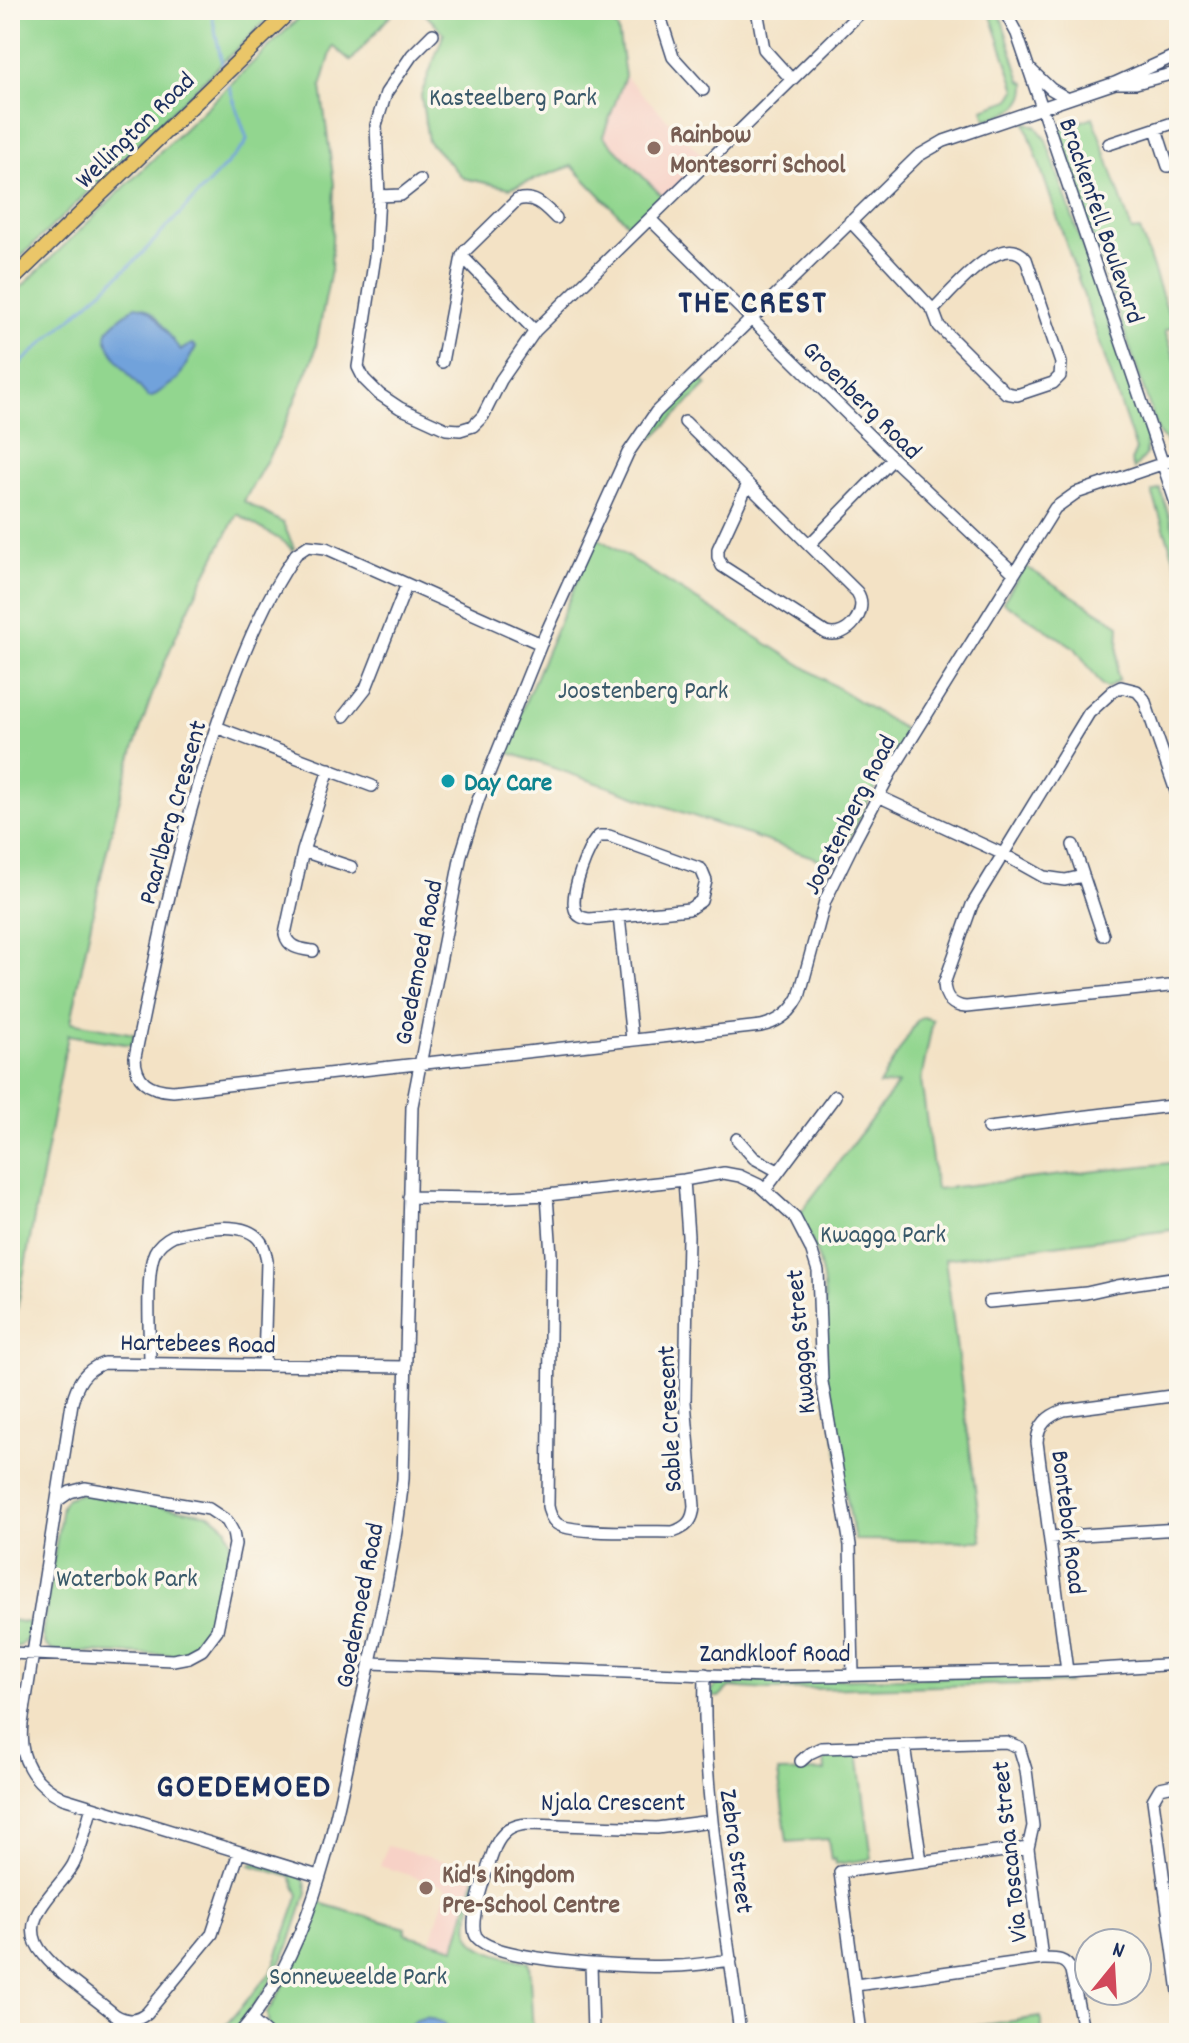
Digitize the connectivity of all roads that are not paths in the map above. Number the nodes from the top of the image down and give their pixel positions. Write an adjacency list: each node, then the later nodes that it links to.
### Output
1 (291, 10): 27 (main road, Wellington Road)
2 (658, 10): 14 (street)
3 (757, 10): 12 (street)
4 (863, 10): 12 (street)
5 (1004, 10): 8 (street, Brackenfell Boulevard)
6 (1012, 10): 8 (street, Brackenfell Boulevard)
7 (433, 34): 22 (street)
8 (1017, 34): 10 (street, Brackenfell Boulevard)
9 (1179, 54): 13 (street)
10 (1028, 66): 15 (street); 16 (street, Brackenfell Boulevard)
11 (1179, 72): 13 (street)
12 (792, 80): 24 (street)
13 (1115, 83): 15 (street, Goedemoed Road)
14 (703, 90)
15 (1068, 99): 16 (street, Goedemoed Road)
16 (1042, 108): 25 (street, Goedemoed Road); 35 (street, Brackenfell Boulevard)
17 (1179, 121): 18 (street)
18 (1156, 129): 19 (street); 20 (street)
19 (1109, 144)
20 (1168, 166)
21 (420, 180): 22 (street)
22 (379, 196): 30 (street)
23 (556, 218): 26 (street)
24 (650, 219): 29 (street, Groenberg Road); 30 (street)
25 (850, 221): 28 (street); 29 (street, Goedemoed Road)
26 (462, 256): 30 (street); 31 (street)
27 (10, 282)
28 (933, 310): 28 (street)
29 (751, 319): 34 (street, Groenberg Road); 41 (street, Goedemoed Road)
30 (535, 331)
31 (442, 362)
32 (685, 422): 36 (street)
33 (1179, 458): 35 (street, Joostenberg Road)
34 (893, 459): 38 (street); 39 (street, Groenberg Road)
35 (1163, 464): 37 (street, Brackenfell Boulevard); 39 (street, Joostenberg Road)
36 (748, 484): 38 (street); 38 (street)
37 (1179, 512)
38 (809, 545)
39 (1014, 573): 46 (street, Joostenberg Road)
40 (407, 584): 41 (street, Paarlberg Crescent); 42 (street); 43 (street, Paarlberg Crescent)
41 (541, 644): 58 (street, Goedemoed Road)
42 (344, 716)
43 (216, 727): 44 (street); 58 (street, Paarlberg Crescent)
44 (329, 769): 45 (street); 49 (street)
45 (372, 786)
46 (878, 796): 50 (street); 57 (street, Joostenberg Road)
47 (1179, 800): 50 (street)
48 (1073, 845): 52 (street)
49 (303, 851): 51 (street); 55 (street)
50 (1003, 854): 52 (street); 56 (street)
51 (351, 867)
52 (1083, 876): 54 (street)
53 (619, 916): 53 (street); 57 (street)
54 (1103, 935)
55 (313, 951)
56 (1179, 985)
57 (632, 1040): 58 (street, Joostenberg Road)
58 (419, 1062): 67 (street, Goedemoed Road)
59 (835, 1096): 63 (street)
60 (1179, 1105): 61 (street)
61 (988, 1128)
62 (737, 1139): 63 (street)
63 (778, 1171): 65 (street)
64 (684, 1180): 65 (street, Kwagga Street); 66 (street, Kwagga Street); 66 (street, Sable Crescent)
65 (765, 1190): 83 (street, Kwagga Street)
66 (547, 1195): 67 (street, Kwagga Street)
67 (409, 1197): 72 (street, Goedemoed Road)
68 (1179, 1277): 69 (street)
69 (989, 1302)
70 (150, 1363): 71 (street, Hartebees Road); 71 (street); 74 (street, Hartebees Road)
71 (264, 1365): 72 (street, Hartebees Road)
72 (405, 1367): 79 (street, Goedemoed Road)
73 (1179, 1395): 76 (street, Bontebok Road)
74 (57, 1501): 78 (street, Hartebees Road); 78 (street)
75 (1179, 1529): 76 (street)
76 (1050, 1537): 81 (street, Bontebok Road)
77 (10, 1653): 78 (street)
78 (32, 1655): 87 (street, Hartebees Road)
79 (370, 1663): 82 (street, Zandkloof Road); 92 (street, Goedemoed Road)
80 (1179, 1664): 81 (street, Zandkloof Road)
81 (1067, 1671): 83 (street, Zandkloof Road)
82 (705, 1674): 83 (street, Zandkloof Road); 88 (street, Zebra Street)
83 (853, 1675)
84 (904, 1745): 85 (street); 89 (street, Via Toscana Street); 91 (street)
85 (801, 1761)
86 (1179, 1784): 97 (street)
87 (92, 1807): 90 (street, Hartebees Road); 90 (street)
88 (711, 1821): 94 (street, Zebra Street); 95 (street, Njala Crescent)
89 (1028, 1848): 91 (street); 93 (street, Via Toscana Street)
90 (239, 1852): 92 (street, Hartebees Road)
91 (921, 1861): 96 (street)
92 (318, 1876): 98 (street, Goedemoed Road)
93 (1042, 1959): 96 (street, Via Toscana Street); 99 (street)
94 (731, 1960): 95 (street, Njala Crescent); 103 (street, Zebra Street)
95 (591, 1964): 102 (street)
96 (856, 1985): 104 (street)
97 (1179, 1990)
98 (251, 2020): 100 (street, Goedemoed Road); 101 (street)
99 (1083, 2029)
100 (240, 2033)
101 (266, 2033)
102 (593, 2033)
103 (740, 2033)
104 (861, 2033)

